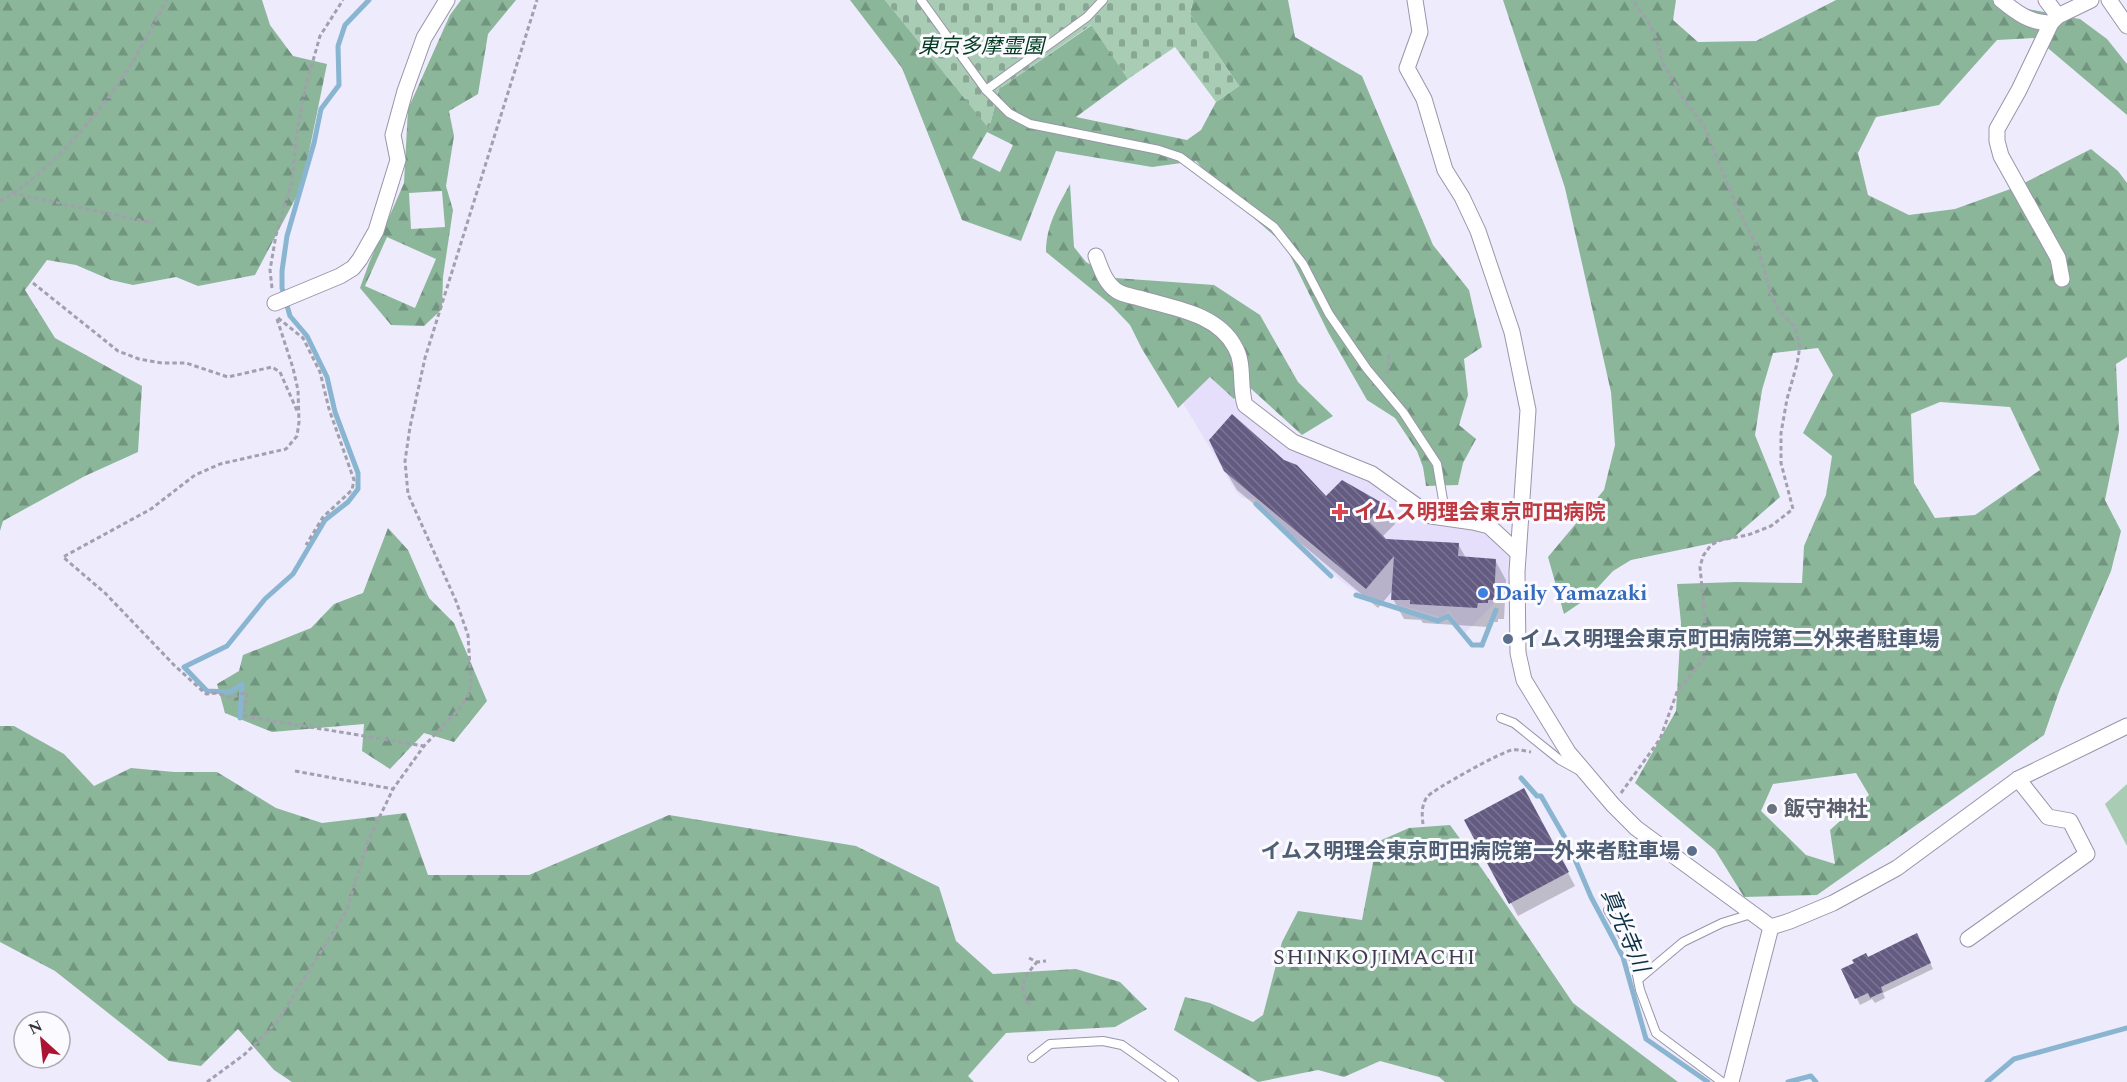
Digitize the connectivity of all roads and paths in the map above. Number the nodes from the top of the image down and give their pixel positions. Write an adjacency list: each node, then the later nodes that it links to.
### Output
1 (167, 0): 16 (path)
2 (344, 0): 22 (path)
3 (447, 0): 22 (street)
4 (537, 0): 31 (path)
5 (921, 0): 15 (lane)
6 (1103, 0): 15 (lane)
7 (1632, 0): 37 (path)
8 (2001, 0): 13 (street)
9 (2046, 0): 13 (street)
10 (2091, 0): 13 (street)
11 (2109, 0): 14 (street)
12 (1414, 1): 28 (street)
13 (2054, 20): 20 (street)
14 (2127, 26)
15 (986, 90): 24 (lane)
16 (12, 193): 17 (path); 18 (path)
17 (0, 201)
18 (153, 223)
19 (1096, 256): 26 (street)
20 (2062, 279)
21 (33, 283): 25 (path)
22 (275, 308): 25 (path); 27 (path)
23 (1389, 351): 24 (path)
24 (1387, 391): 26 (lane)
25 (299, 414): 31 (path)
26 (1446, 518): 28 (street)
27 (306, 545)
28 (1518, 553): 34 (street)
29 (1501, 718): 34 (lane)
30 (2127, 726): 35 (street)
31 (424, 746): 36 (path)
32 (1537, 757): 38 (path)
33 (294, 771): 36 (path)
34 (1587, 776): 37 (street)
35 (2018, 780): 41 (street); 42 (street)
36 (393, 789): 49 (path)
37 (1613, 805): 40 (street)
38 (1424, 824)
39 (1608, 910): 46 (lane)
40 (1753, 914): 41 (street); 46 (lane)
41 (1771, 927): 52 (street)
42 (1968, 939)
43 (1029, 958): 45 (path)
44 (1046, 961): 45 (path)
45 (1037, 962): 47 (path)
46 (1639, 980): 51 (lane)
47 (1029, 1005)
48 (1032, 1058): 50 (lane)
49 (207, 1082)
50 (1174, 1082)
51 (1722, 1082)
52 (1731, 1082)

